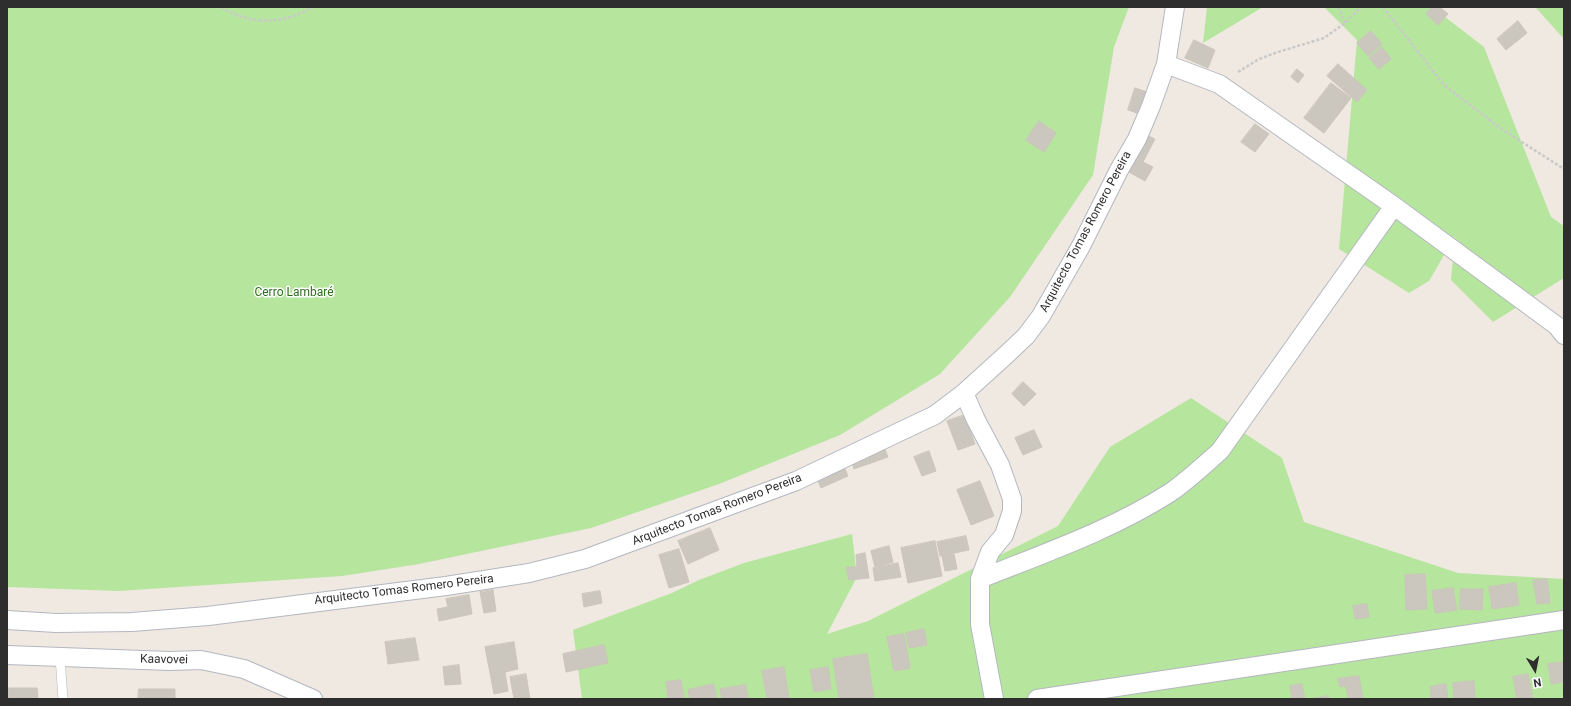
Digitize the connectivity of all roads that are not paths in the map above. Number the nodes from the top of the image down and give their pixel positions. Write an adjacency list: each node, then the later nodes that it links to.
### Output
1 (1174, 7): 2 (street, Arquitecto Tomas Romero Pereira)
2 (1166, 64): 3 (street); 5 (street, Arquitecto Tomas Romero Pereira)
3 (1394, 206): 4 (street); 6 (street)
4 (1562, 326)
5 (964, 393): 6 (street); 7 (street, Arquitecto Tomas Romero Pereira)
6 (980, 580): 13 (street)
7 (7, 620)
8 (1564, 620): 14 (street)
9 (7, 656): 10 (street, Kaavovei)
10 (60, 657): 11 (lane); 12 (street, Kaavovei)
11 (62, 699)
12 (313, 699)
13 (994, 699)
14 (1037, 699)

